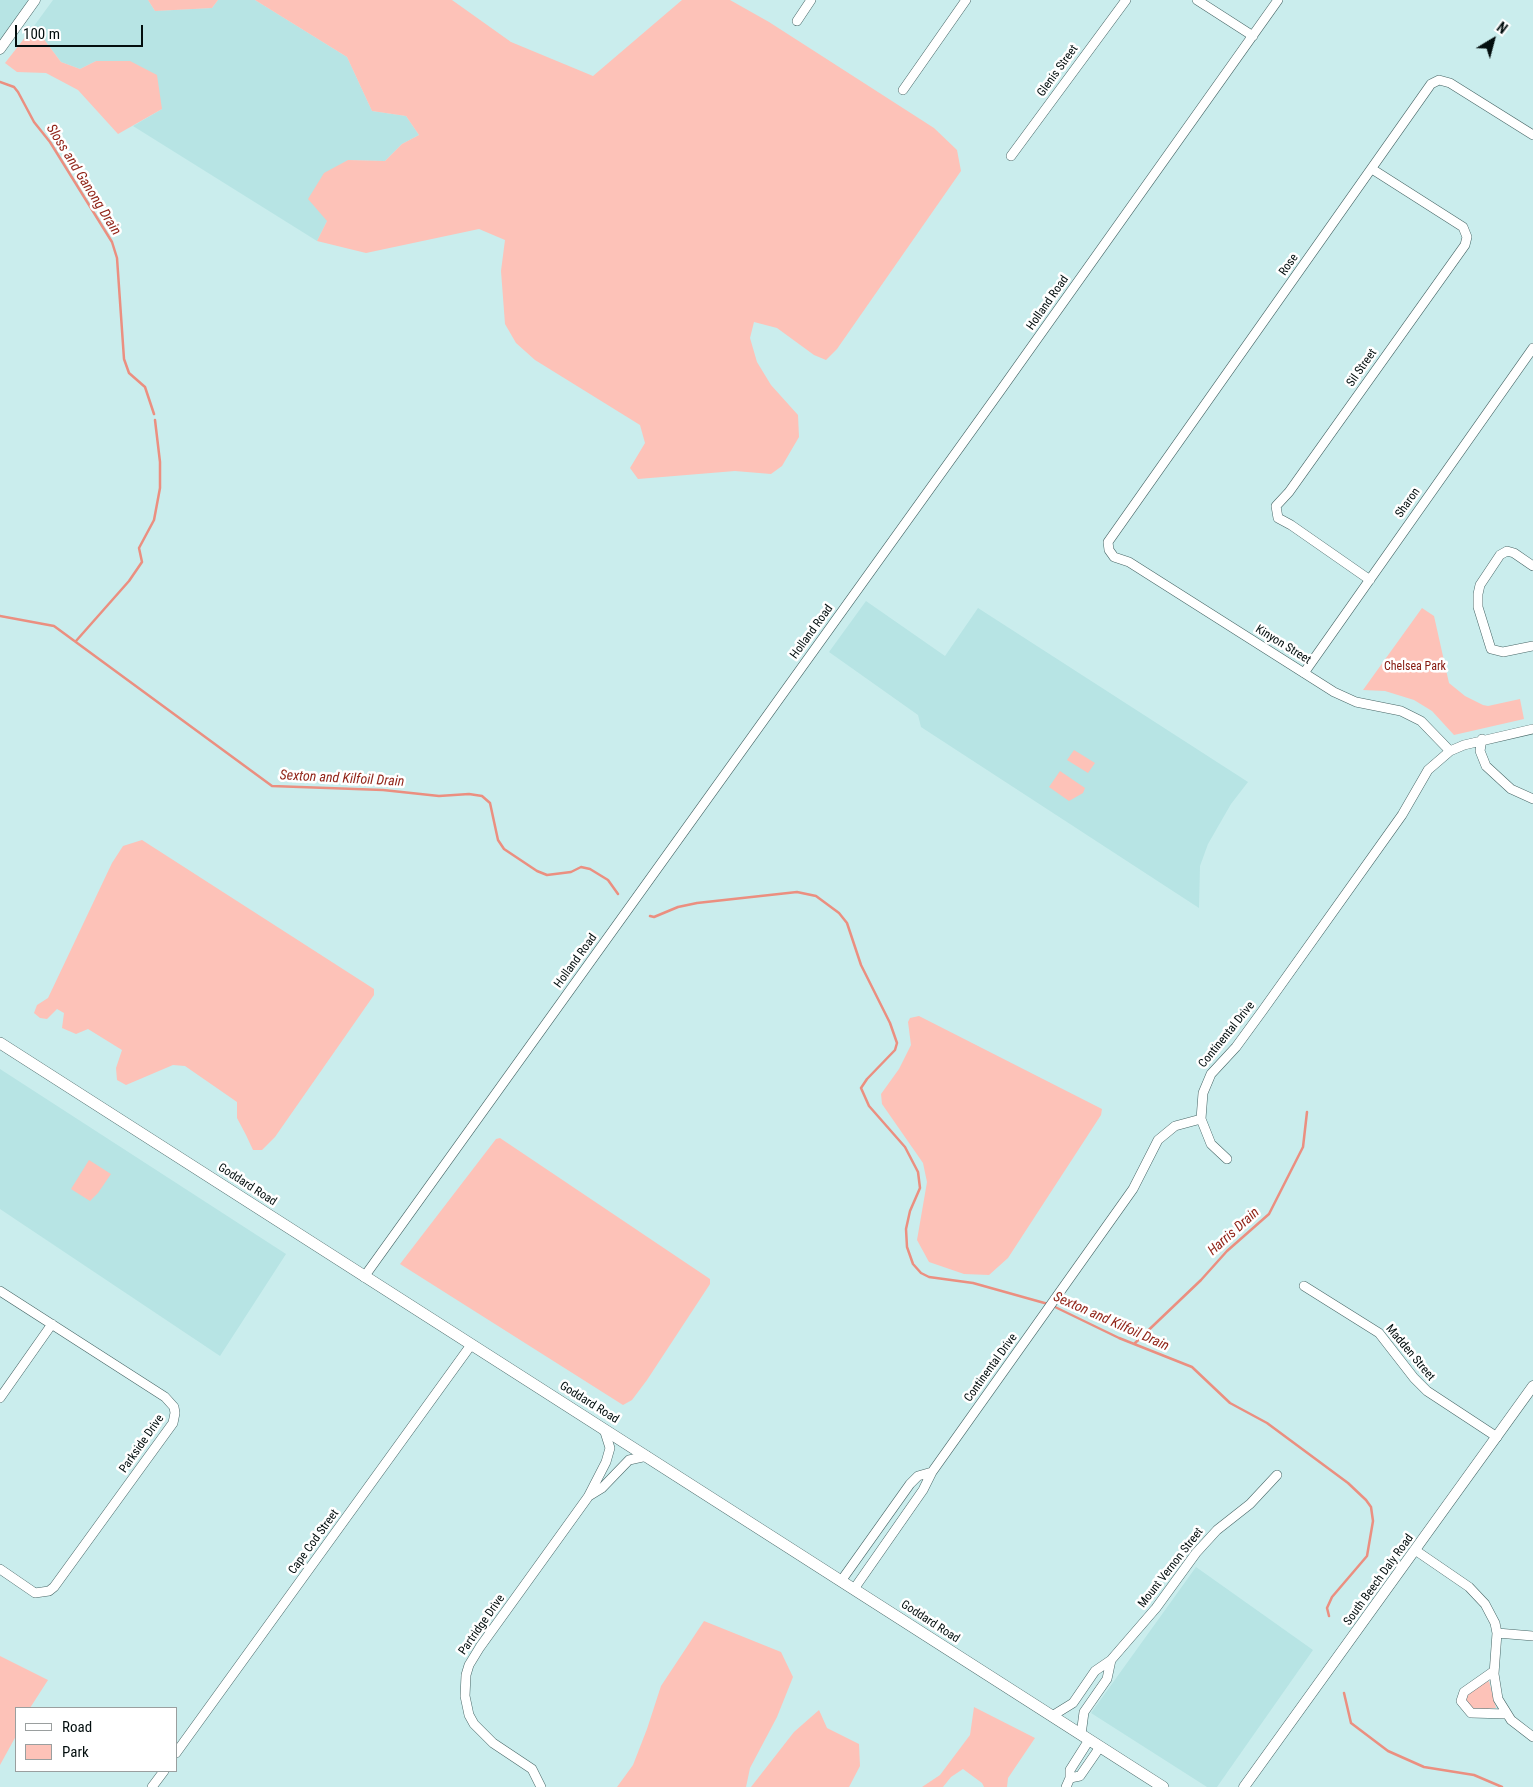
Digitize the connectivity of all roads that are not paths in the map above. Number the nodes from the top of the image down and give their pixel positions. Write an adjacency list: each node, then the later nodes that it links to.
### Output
1 (36, 0): 9 (street)
2 (811, 0): 7 (street)
3 (966, 0): 10 (street)
4 (1126, 0): 12 (street, Glenis Street)
5 (1197, 0): 8 (street)
6 (1278, 0): 8 (street, Holland Road)
7 (796, 21)
8 (1253, 36): 27 (street, Holland Road)
9 (0, 49)
10 (904, 90)
11 (1533, 135): 13 (street, Rose)
12 (1011, 156)
13 (1372, 169): 15 (street, Rose); 17 (street, Sil Street)
14 (1533, 348): 17 (street, Sharon)
15 (1108, 546): 19 (street, Kinyon Street)
16 (1533, 566): 18 (street)
17 (1370, 580): 19 (street, Sharon)
18 (1533, 646)
19 (1304, 673): 22 (street, Kinyon Street)
20 (1533, 729): 21 (street, Continental Drive)
21 (1482, 739): 22 (street, Continental Drive); 23 (street)
22 (1450, 751): 25 (street, Continental Drive)
23 (1533, 799)
24 (0, 1043): 27 (main road, Goddard Road)
25 (1201, 1119): 26 (street); 37 (street, Continental Drive)
26 (1227, 1160)
27 (364, 1277): 31 (main road, Goddard Road)
28 (1304, 1286): 35 (street, Madden Street)
29 (0, 1291): 30 (street, Parkside Drive)
30 (52, 1324): 33 (street); 41 (street, Parkside Drive)
31 (471, 1346): 34 (main road, Goddard Road); 53 (street, Cape Cod Street)
32 (1533, 1386): 35 (street, South Beech Daly Road)
33 (0, 1398)
34 (604, 1429): 36 (main road, Goddard Road); 39 (street)
35 (1497, 1437): 40 (street, South Beech Daly Road)
36 (647, 1456): 39 (street); 42 (main road, Goddard Road)
37 (932, 1472): 42 (street, Continental Drive); 43 (street, Continental Drive)
38 (1277, 1475): 46 (street, Mount Vernon Street)
39 (588, 1497): 57 (street, Partridge Drive)
40 (1415, 1550): 44 (street); 59 (street, South Beech Daly Road)
41 (0, 1569)
42 (841, 1581): 43 (main road, Goddard Road)
43 (854, 1589): 49 (main road, Goddard Road)
44 (1497, 1633): 45 (street); 47 (street)
45 (1533, 1636)
46 (1111, 1660): 49 (street, Mount Vernon Street); 51 (street, Mount Vernon Street)
47 (1494, 1671): 48 (street); 48 (street)
48 (1506, 1714): 50 (street)
49 (1052, 1716): 51 (main road, Goddard Road)
50 (1533, 1737)
51 (1085, 1738): 52 (main road, Goddard Road); 55 (street)
52 (1100, 1747): 55 (street); 58 (main road, Goddard Road)
53 (178, 1750)
54 (163, 1772): 56 (street)
55 (1068, 1783)
56 (152, 1787)
57 (541, 1787)
58 (1162, 1787)
59 (1244, 1787)

